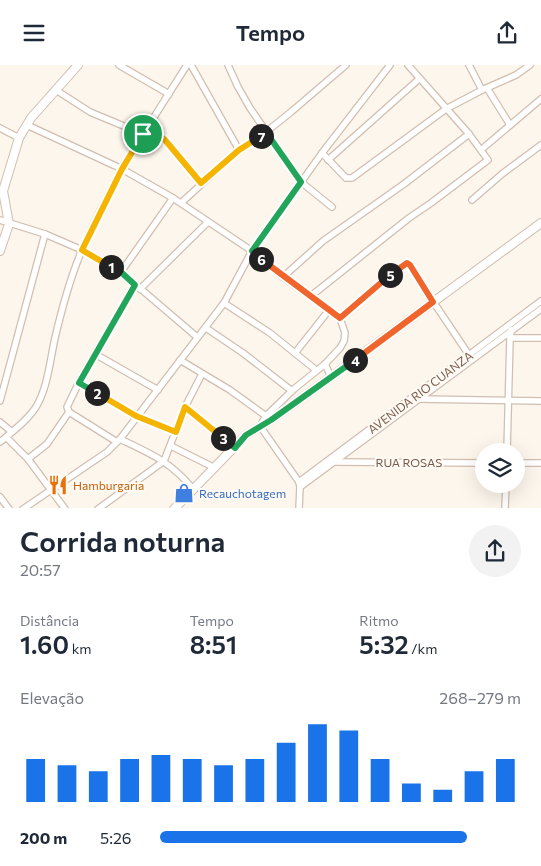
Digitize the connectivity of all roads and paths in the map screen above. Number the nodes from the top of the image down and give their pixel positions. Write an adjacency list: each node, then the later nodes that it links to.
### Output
1 (78, 65): 12 (street)
2 (119, 65): 13 (street)
3 (188, 65): 13 (street); 26 (street)
4 (228, 65): 20 (street)
5 (346, 65): 20 (street)
6 (390, 65): 27 (street)
7 (408, 65): 10 (street)
8 (469, 65): 11 (street)
9 (530, 65): 11 (street)
10 (419, 79): 15 (street); 28 (street)
11 (484, 89): 15 (street); 17 (street)
12 (56, 90): 16 (street); 21 (street)
13 (169, 94): 18 (street)
14 (541, 99): 17 (street)
15 (446, 109): 22 (street); 28 (street)
16 (27, 125): 23 (street); 29 (street)
17 (510, 125): 25 (street)
18 (148, 127): 21 (street); 31 (street)
19 (0, 128): 23 (street)
20 (266, 132): 26 (street); 30 (street)
21 (143, 134): 29 (street)
22 (469, 134): 25 (street); 46 (street)
23 (19, 138): 32 (street)
24 (541, 145): 34 (street)
25 (482, 149): 48 (street)
26 (239, 150): 31 (street)
27 (322, 153): 28 (street); 30 (street)
28 (328, 160)
29 (122, 169): 33 (street); 42 (street)
30 (301, 182): 36 (street); 44 (street)
31 (201, 183): 35 (street)
32 (1, 196): 40 (street)
33 (173, 198): 35 (street); 45 (street)
34 (472, 199)
35 (181, 203): 38 (street)
36 (332, 207)
37 (0, 220): 40 (street)
38 (208, 222): 44 (street); 47 (street)
39 (541, 223): 50 (street)
40 (9, 224): 41 (street); 43 (street)
41 (45, 234): 42 (street); 74 (street)
42 (82, 250): 45 (street); 83 (street)
43 (0, 251)
44 (252, 251): 46 (street); 51 (street)
45 (121, 272): 47 (street)
46 (283, 277): 48 (street)
47 (137, 287): 58 (street); 62 (street)
48 (311, 296): 53 (street)
49 (541, 301): 55 (street, AVENIDA RIO CUANZA)
50 (433, 302): 54 (street); 63 (street); 68 (street)
51 (224, 303): 56 (street); 61 (street)
52 (541, 309): 57 (street)
53 (329, 310): 54 (street); 61 (street)
54 (340, 318): 65 (street)
55 (513, 323): 57 (street); 63 (street, AVENIDA RIO CUANZA)
56 (206, 328): 58 (street); 71 (street)
57 (511, 330): 59 (street); 73 (street)
58 (197, 337): 64 (street)
59 (510, 338): 60 (street); 75 (street)
60 (541, 338)
61 (295, 353): 66 (street)
62 (95, 354): 69 (street); 70 (street)
63 (469, 355): 73 (street, AVENIDA RIO CUANZA)
64 (180, 360): 67 (street); 70 (street)
65 (325, 364): 66 (street); 68 (street)
66 (316, 370): 71 (street)
67 (202, 374): 77 (street); 80 (street)
68 (331, 377): 72 (street)
69 (79, 383): 78 (street); 79 (street)
70 (158, 390): 79 (street)
71 (293, 390): 72 (street); 80 (street)
72 (306, 395): 80 (street)
73 (415, 399): 75 (street); 93 (street); 98 (street, AVENIDA RIO CUANZA)
74 (0, 401)
75 (508, 401): 76 (street); 88 (street)
76 (541, 401)
77 (185, 407): 84 (street); 90 (street)
78 (69, 412): 87 (street); 91 (street)
79 (136, 416): 84 (street); 87 (street)
80 (269, 418): 82 (street)
81 (0, 422): 83 (street)
82 (260, 426): 90 (street); 98 (street)
83 (12, 432): 85 (street)
84 (176, 432): 89 (street)
85 (6, 437): 86 (street); 91 (street)
86 (0, 441)
87 (118, 441): 92 (street); 99 (street)
88 (507, 443)
89 (171, 446): 92 (street); 97 (street)
90 (235, 448): 97 (street)
91 (28, 459): 99 (street)
92 (164, 461): 100 (street); 106 (street)
93 (334, 462): 94 (street, RUA ROSAS); 98 (street)
94 (475, 463)
95 (525, 463): 96 (street)
96 (541, 463)
97 (215, 468): 100 (street)
98 (300, 485): 108 (street)
99 (50, 489): 104 (street); 105 (street)
100 (193, 489): 107 (street)
101 (506, 493): 109 (street)
102 (0, 497): 103 (street)
103 (8, 508)
104 (23, 508)
105 (64, 508)
106 (99, 508)
107 (175, 508)
108 (299, 508)
109 (505, 508)

